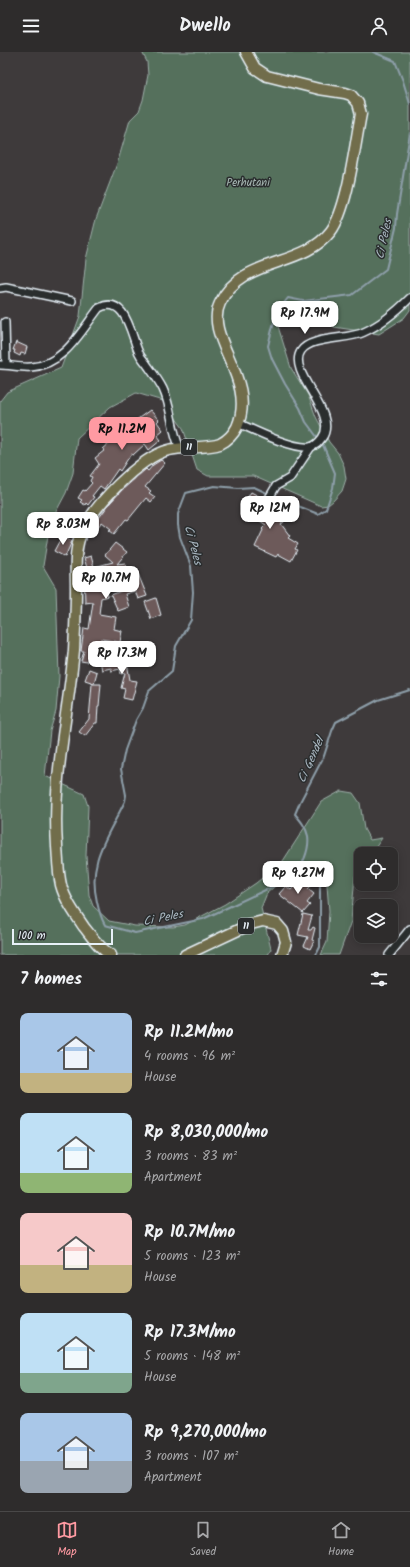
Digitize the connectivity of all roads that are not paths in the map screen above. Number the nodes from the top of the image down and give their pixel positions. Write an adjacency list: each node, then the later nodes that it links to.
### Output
1 (246, 52): 7 (highway, 11)
2 (0, 288): 4 (street)
3 (410, 298): 8 (street)
4 (72, 300)
5 (5, 322): 6 (street)
6 (3, 365): 9 (street)
7 (238, 423): 8 (street); 9 (highway, 11)
8 (314, 446): 10 (street)
9 (180, 448): 12 (highway, 11)
10 (270, 510)
11 (410, 929): 15 (street)
12 (111, 955)
13 (185, 955): 14 (highway, 11)
14 (282, 955)
15 (389, 955)

